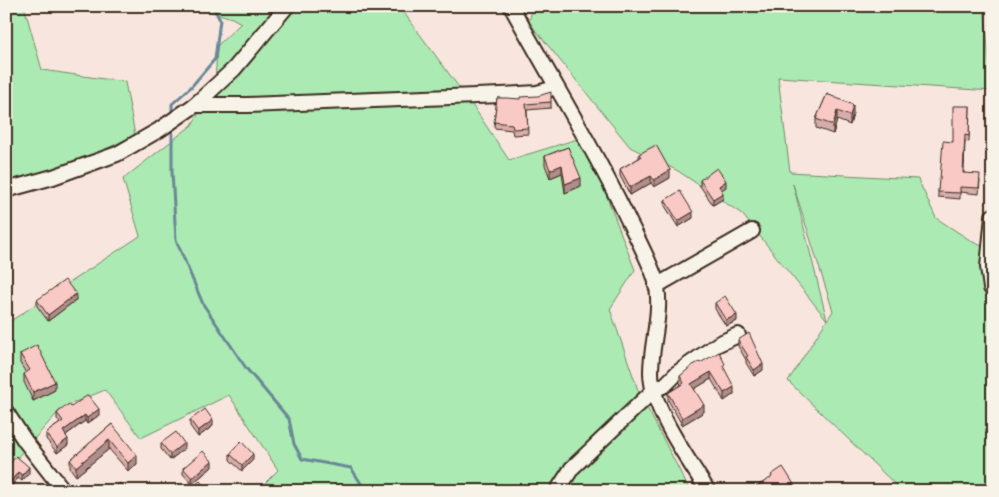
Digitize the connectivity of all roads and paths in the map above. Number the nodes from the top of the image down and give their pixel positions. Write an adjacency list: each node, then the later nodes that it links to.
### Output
1 (287, 6): 4 (street)
2 (511, 6): 8 (street)
3 (548, 90): 4 (street)
4 (195, 105): 5 (street)
5 (6, 190)
6 (993, 216): 9 (street)
7 (752, 231): 8 (street)
8 (656, 286): 11 (street)
9 (993, 290)
10 (738, 335): 11 (street)
11 (654, 390): 14 (street); 15 (street)
12 (6, 412): 13 (street)
13 (64, 491)
14 (557, 491)
15 (708, 491)

